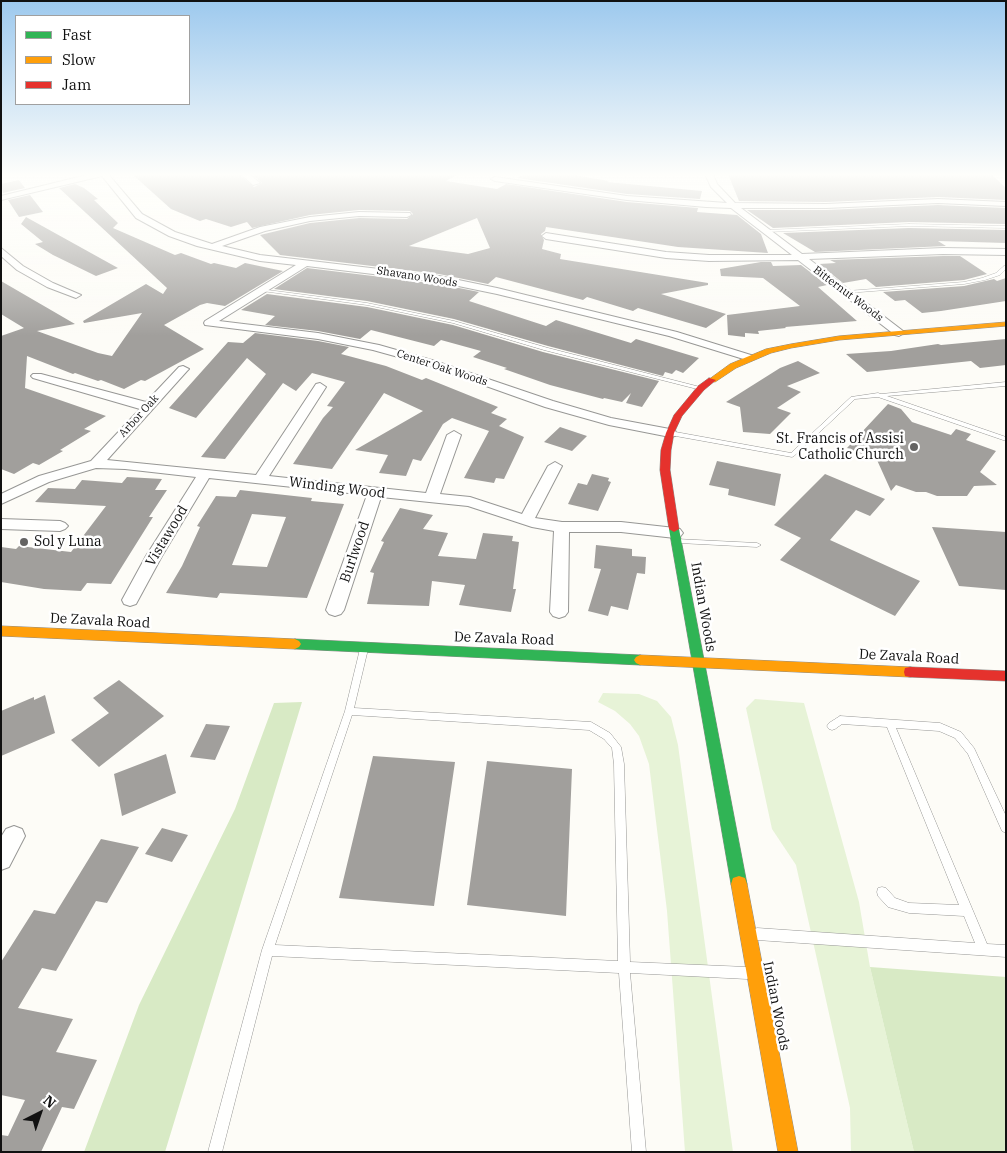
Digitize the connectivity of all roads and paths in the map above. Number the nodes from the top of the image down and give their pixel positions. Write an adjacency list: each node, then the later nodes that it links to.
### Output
1 (161, 228): 7 (street, Shavano Woods)
2 (270, 228): 7 (street)
3 (762, 228): 5 (street, Bitternut Woods)
4 (842, 228): 5 (lane)
5 (766, 231): 10 (street, Bitternut Woods)
6 (546, 236): 10 (street)
7 (212, 247): 11 (street, Shavano Woods)
8 (1, 251): 15 (street)
9 (1006, 252): 10 (street)
10 (800, 257): 14 (street, Bitternut Woods)
11 (305, 264): 13 (street); 18 (street, Shavano Woods)
12 (1006, 267): 14 (lane)
13 (262, 290): 23 (lane); 26 (street, Center Oak Woods)
14 (847, 292): 17 (street, Bitternut Woods)
15 (76, 295)
16 (1006, 324): 17 (street, Indian Woods)
17 (899, 333): 18 (street, Indian Woods)
18 (750, 358): 23 (street, Indian Woods)
19 (183, 369): 25 (street, Arbor Oak)
20 (37, 376): 25 (street)
21 (1006, 384): 24 (lane)
22 (320, 387): 32 (street)
23 (701, 388): 26 (street, Indian Woods)
24 (878, 395): 26 (lane); 28 (lane)
25 (148, 407): 29 (street, Arbor Oak)
26 (670, 433): 40 (street, Indian Woods)
27 (454, 435): 35 (street)
28 (1006, 439)
29 (96, 464): 31 (street, Winding Wood); 34 (street, Winding Wood)
30 (555, 466): 36 (street)
31 (205, 473): 32 (street, Winding Wood); 42 (street, Vistawood)
32 (260, 478): 33 (street, Winding Wood)
33 (376, 493): 35 (street, Winding Wood); 43 (street, Burlwood)
34 (4, 496)
35 (432, 497): 36 (street, Winding Wood)
36 (526, 520): 39 (street, Winding Wood)
37 (1, 524): 38 (street)
38 (60, 526)
39 (562, 527): 40 (street, Winding Wood); 44 (street)
40 (676, 537): 41 (lane); 47 (street, Indian Woods)
41 (757, 545)
42 (130, 600)
43 (335, 610)
44 (559, 612)
45 (1, 631): 46 (street, De Zavala Road)
46 (364, 649): 47 (street, De Zavala Road); 49 (lane)
47 (698, 663): 48 (street, De Zavala Road); 57 (street, Indian Woods)
48 (1006, 676)
49 (349, 712): 59 (lane); 61 (lane)
50 (890, 724): 51 (lane); 52 (lane); 56 (lane)
51 (832, 726)
52 (1006, 828)
53 (14, 836): 54 (street)
54 (1, 859)
55 (882, 892): 56 (lane)
56 (966, 912): 58 (lane)
57 (747, 934): 58 (lane); 62 (street, Indian Woods)
58 (983, 949): 60 (lane)
59 (268, 950): 61 (lane); 63 (lane)
60 (1006, 951)
61 (624, 968): 62 (lane); 64 (lane)
62 (755, 974): 65 (street, Indian Woods)
63 (214, 1152)
64 (639, 1152)
65 (788, 1152)

